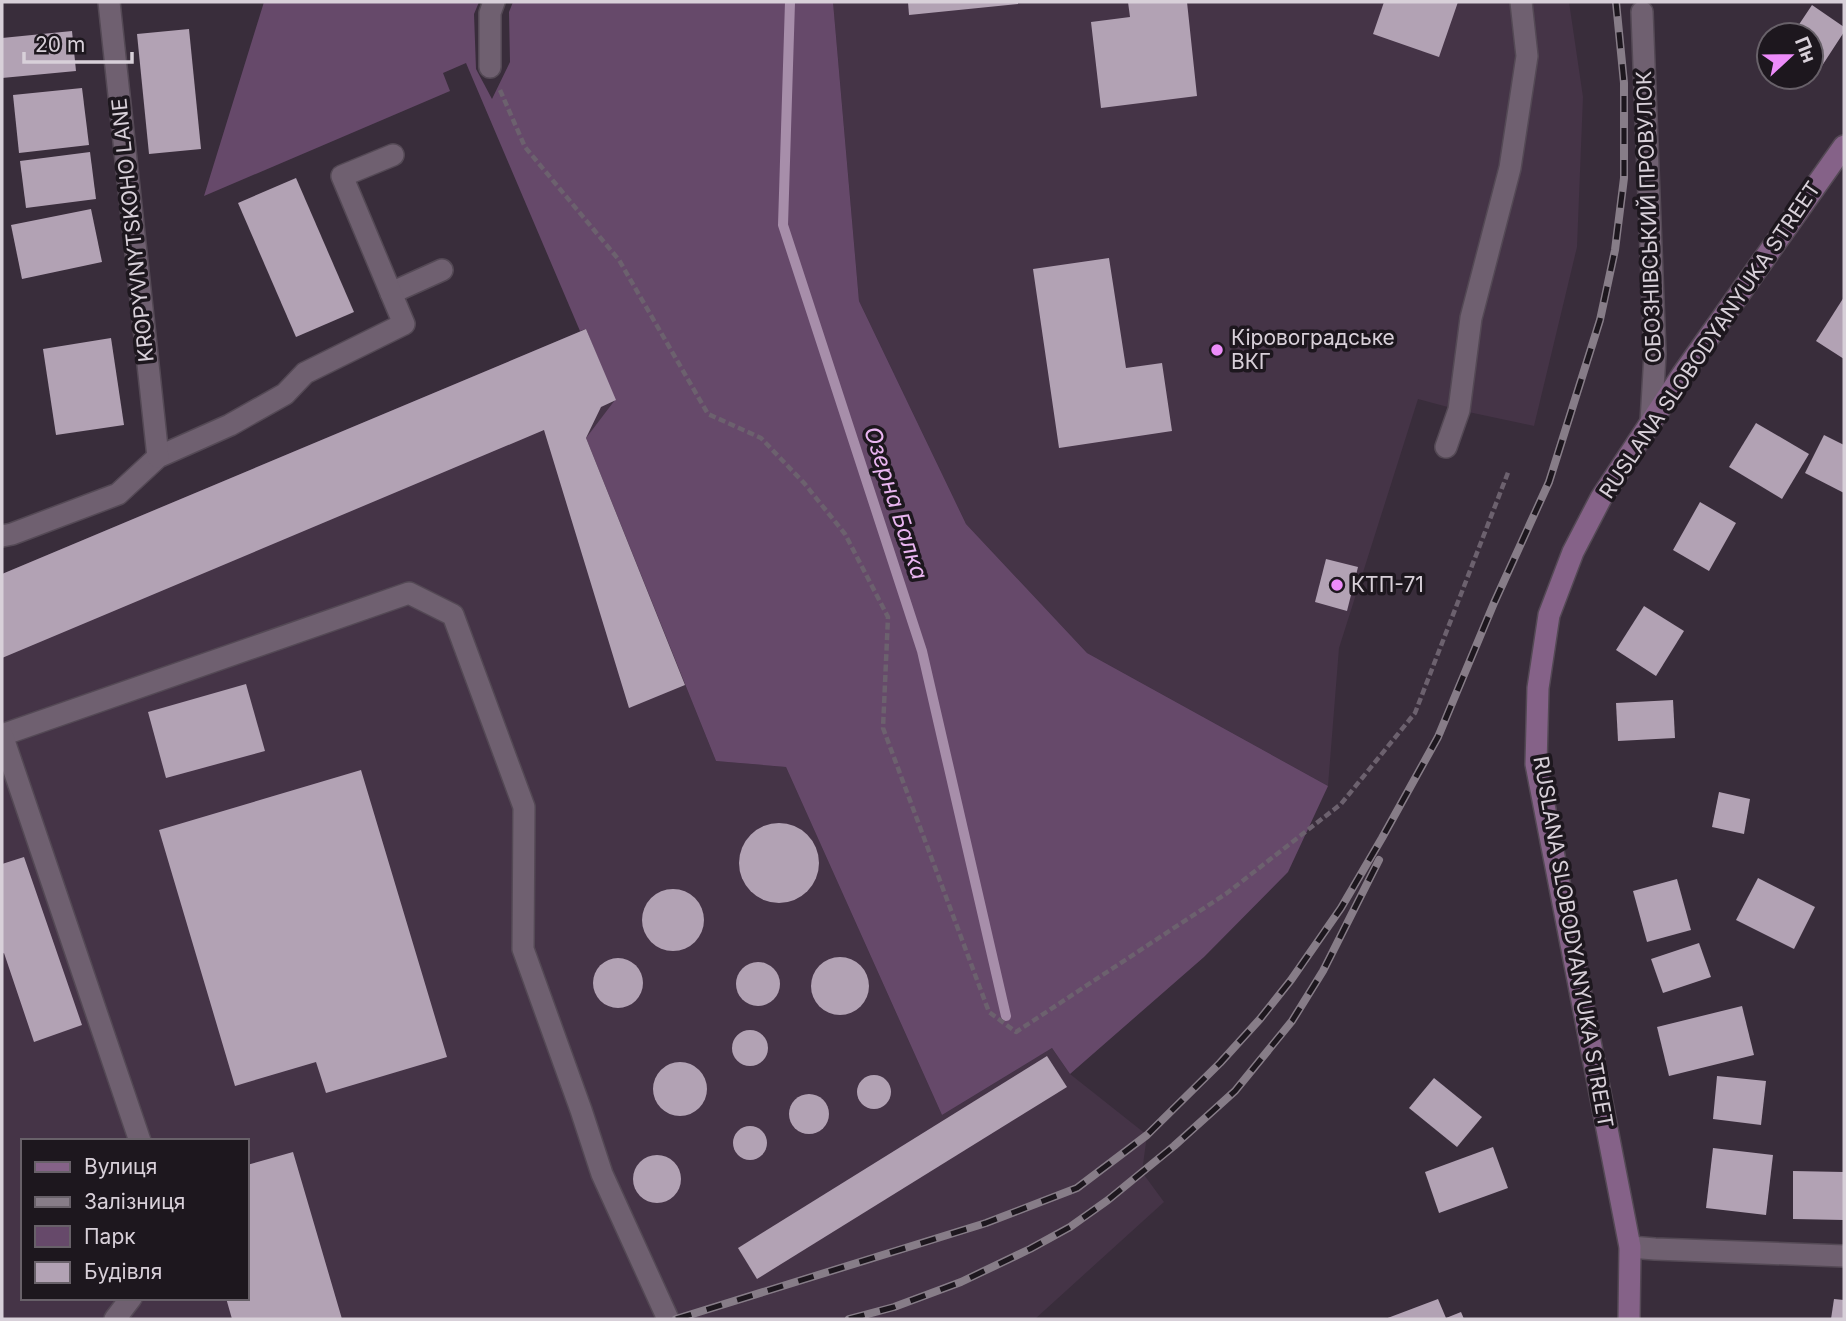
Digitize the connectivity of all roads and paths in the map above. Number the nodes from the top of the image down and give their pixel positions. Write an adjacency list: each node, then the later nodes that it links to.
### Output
1 (109, 2): 12 (street, KROPYVNYTSKOHO LANE)
2 (494, 2): 5 (street)
3 (1521, 2): 11 (street)
4 (1642, 12): 10 (street, ОБОЗНІВСЬКИЙ ПРОВУЛОК)
5 (490, 66): 13 (path)
6 (1844, 146): 10 (main road, RUSLANA SLOBODYANYUKA STREET)
7 (393, 155): 9 (street)
8 (442, 270): 9 (street)
9 (391, 293): 12 (street)
10 (1651, 422): 17 (main road, RUSLANA SLOBODYANYUKA STREET)
11 (1446, 447)
12 (158, 457): 14 (street)
13 (1509, 470)
14 (2, 536)
15 (2, 735): 16 (street); 21 (street)
16 (139, 1139)
17 (1630, 1247): 18 (street); 22 (main road, RUSLANA SLOBODYANYUKA STREET)
18 (1844, 1256)
19 (129, 1300): 20 (street)
20 (115, 1319)
21 (668, 1319)
22 (1629, 1319)

